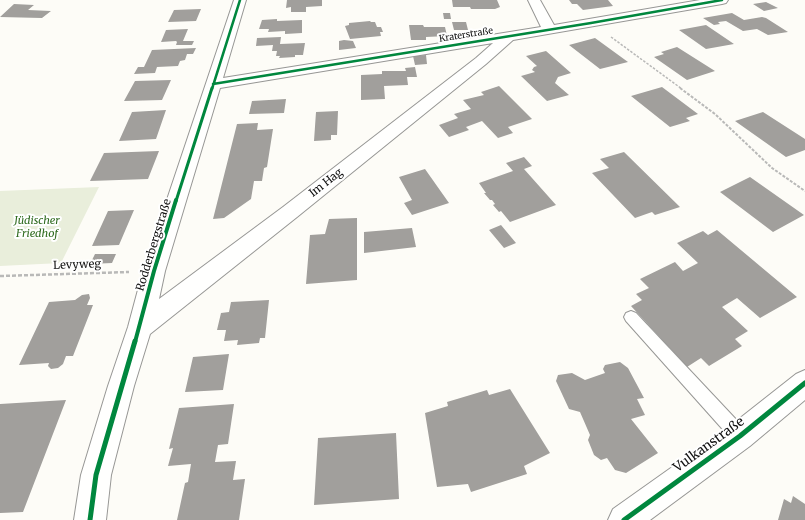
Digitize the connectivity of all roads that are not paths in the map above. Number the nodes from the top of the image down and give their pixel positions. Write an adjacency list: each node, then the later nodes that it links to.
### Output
1 (240, 0): 6 (street, Rodderbergstraße)
2 (534, 0): 4 (street)
3 (722, 0): 4 (street, Kraterstraße)
4 (549, 29): 5 (street, Kraterstraße)
5 (509, 36): 6 (street, Kraterstraße); 8 (street, Im Hag)
6 (213, 84): 8 (street, Rodderbergstraße)
7 (631, 317): 10 (lane)
8 (140, 326): 11 (street, Rodderbergstraße)
9 (805, 383): 10 (street, Vulkanstraße)
10 (740, 436): 12 (street, Vulkanstraße)
11 (90, 520)
12 (624, 520)

